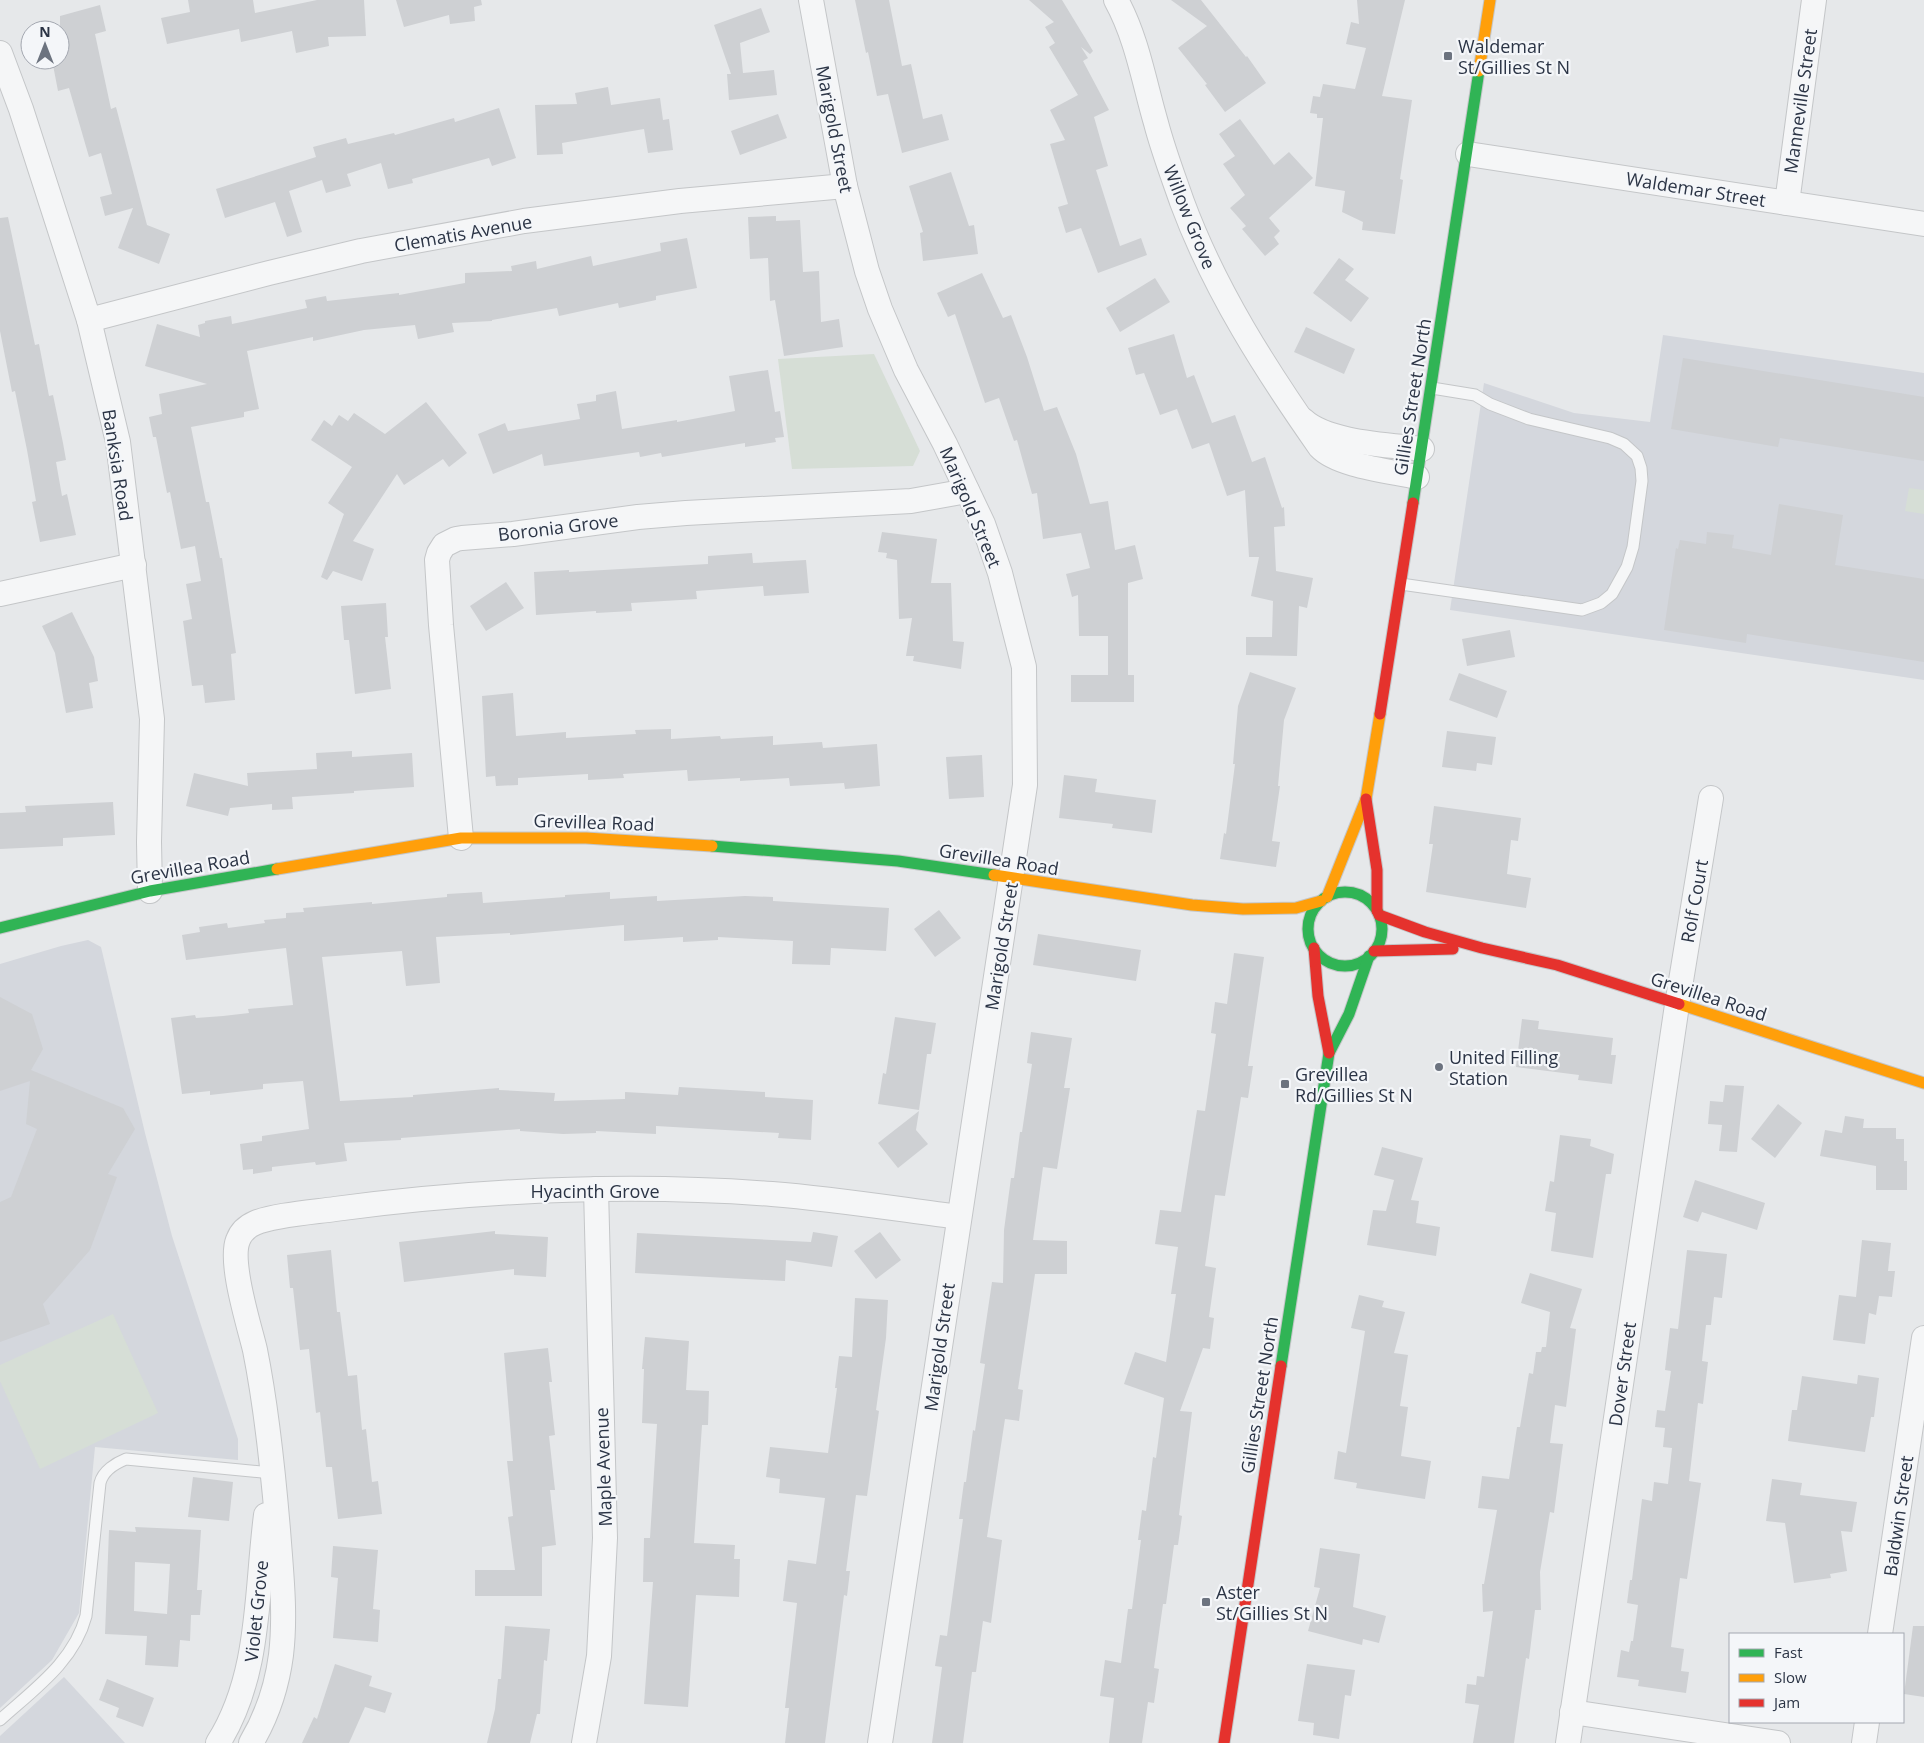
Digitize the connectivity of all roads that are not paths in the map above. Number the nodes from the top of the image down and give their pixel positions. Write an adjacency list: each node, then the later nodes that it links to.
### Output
1 (811, 0): 7 (street, Marigold Street)
2 (1116, 0): 12 (street, Willow Grove)
3 (1490, 0): 6 (main road, Gillies Street North)
4 (1814, 0): 8 (street, Manneville Street)
5 (0, 53): 10 (street, Banksia Road)
6 (1468, 154): 8 (street, Waldemar Street); 11 (main road, Gillies Street North)
7 (845, 186): 10 (street, Clematis Avenue); 15 (street, Marigold Street)
8 (1787, 202): 9 (street, Waldemar Street)
9 (1924, 224)
10 (89, 320): 16 (street, Banksia Road)
11 (1432, 388): 13 (main road, Gillies Street North); 17 (lane)
12 (1300, 417): 13 (street, Willow Grove); 14 (street, Willow Grove)
13 (1422, 449): 14 (main road, Gillies Street North)
14 (1417, 477): 17 (main road, Gillies Street North)
15 (967, 491): 21 (street, Boronia Grove); 22 (street, Marigold Street)
16 (134, 565): 18 (street); 23 (street, Banksia Road)
17 (1401, 584): 20 (main road, Gillies Street North)
18 (0, 594)
19 (1712, 798): 33 (street, Rolf Court)
20 (1366, 799): 24 (main road, Gillies Street North); 26 (main road, Gillies Street North)
21 (461, 838): 22 (main road, Grevillea Road); 23 (main road, Grevillea Road)
22 (1012, 879): 25 (main road, Grevillea Road); 37 (street, Marigold Street)
23 (150, 891): 28 (main road, Grevillea Road)
24 (1324, 899): 25 (main road, Grevillea Road); 26 (main road); 30 (main road, Gillies Street North)
25 (1192, 905): 27 (main road, Grevillea Road)
26 (1378, 913): 31 (main road, Grevillea Road); 32 (main road, Gillies Street North)
27 (1260, 921)
28 (0, 928)
29 (1296, 932): 30 (main road)
30 (1312, 945): 32 (main road); 34 (main road, Gillies Street North)
31 (1482, 948): 32 (main road, Grevillea Road); 33 (main road, Grevillea Road)
32 (1372, 954): 34 (main road, Gillies Street North)
33 (1677, 1005): 35 (main road, Grevillea Road); 43 (street, Dover Street)
34 (1329, 1053): 50 (main road, Gillies Street North)
35 (1924, 1084)
36 (596, 1189): 37 (street, Hyacinth Grove); 38 (street, Hyacinth Grove); 48 (street, Maple Avenue)
37 (959, 1217): 49 (street, Marigold Street)
38 (239, 1238): 41 (street, Violet Grove)
39 (1924, 1338): 40 (street, Baldwin Street)
40 (1917, 1431): 42 (street, Baldwin Street)
41 (272, 1473): 44 (lane); 46 (street, Violet Grove); 47 (street, Violet Grove)
42 (1880, 1633)
43 (1572, 1712): 51 (street, Dover Street); 52 (street)
44 (0, 1720)
45 (1867, 1723): 53 (street)
46 (218, 1743)
47 (251, 1743)
48 (584, 1743)
49 (880, 1743)
50 (1224, 1743)
51 (1568, 1743)
52 (1778, 1743)
53 (1864, 1743)

